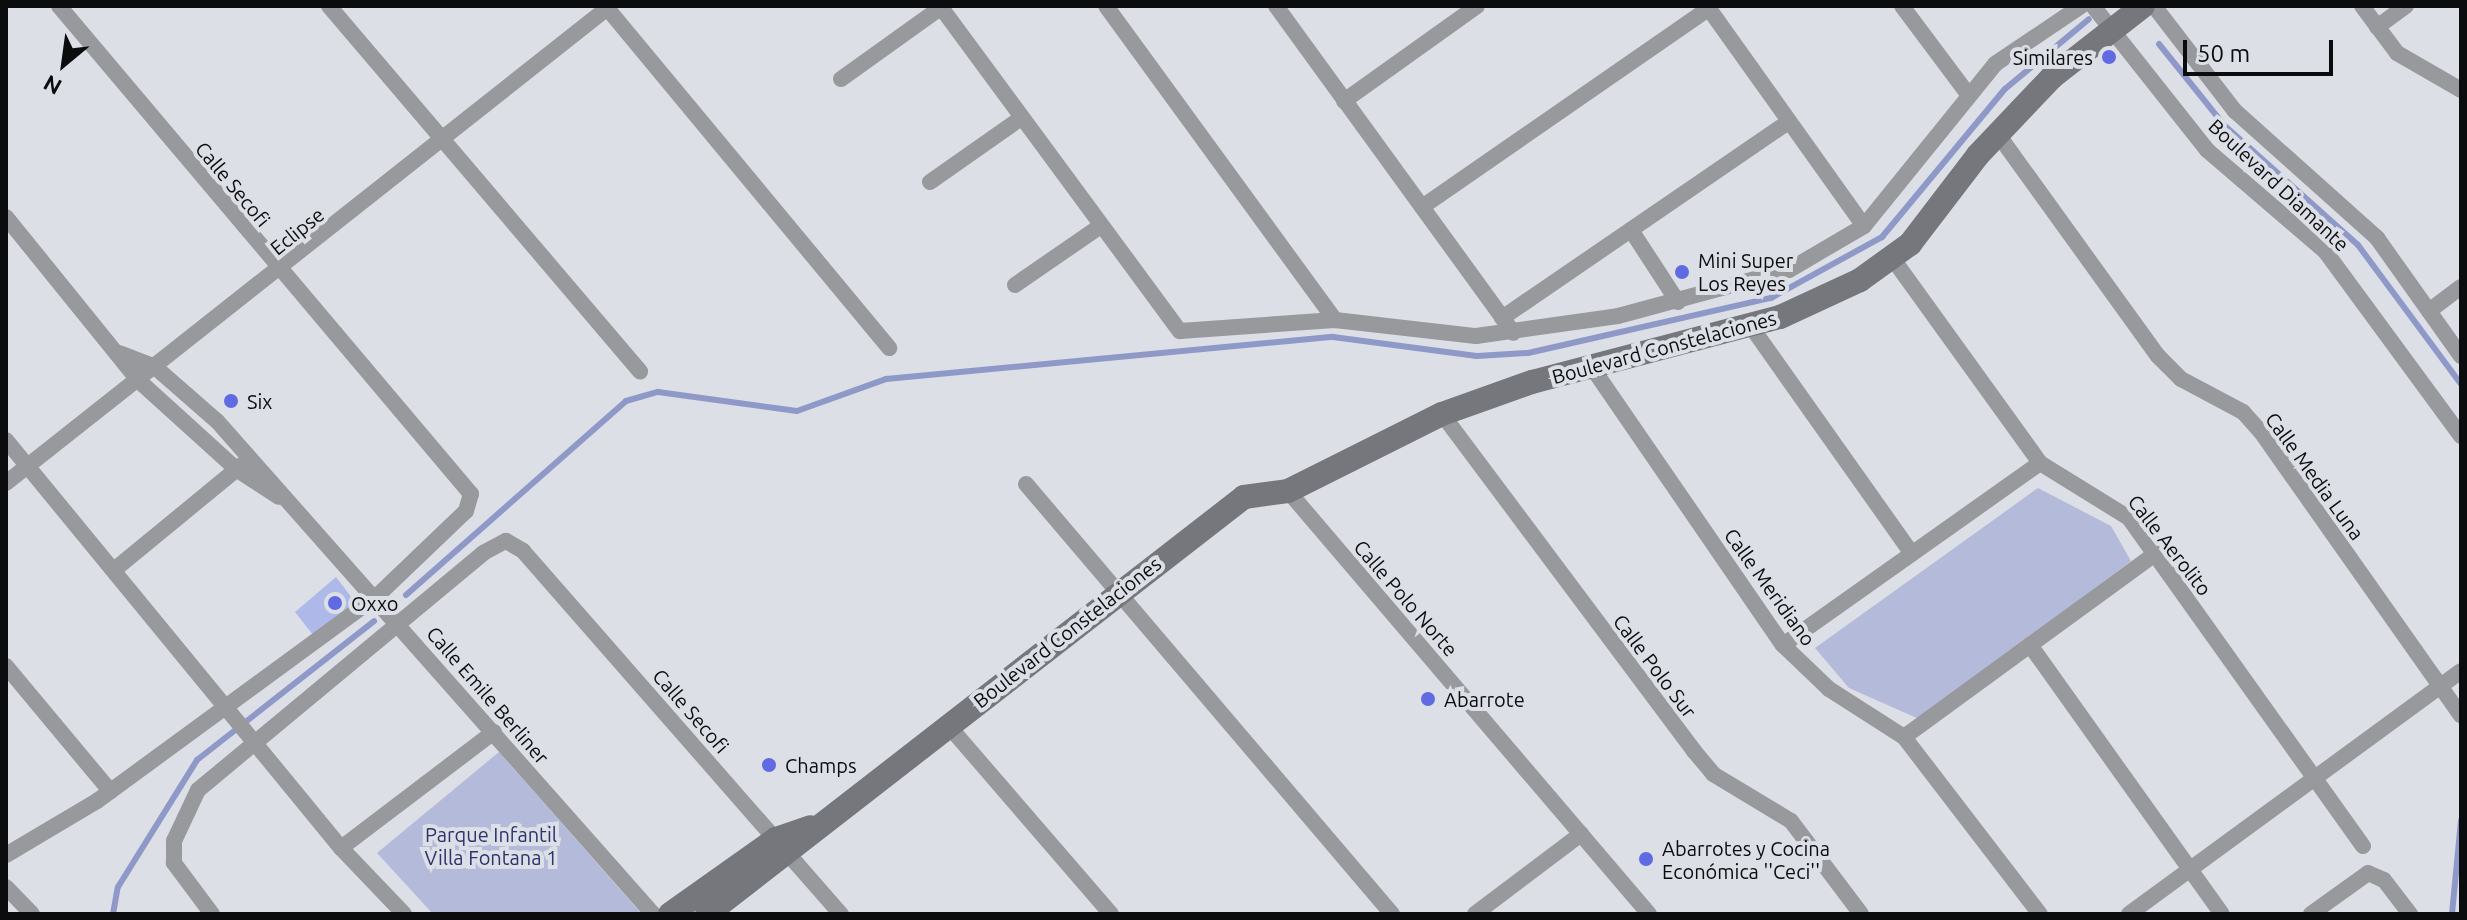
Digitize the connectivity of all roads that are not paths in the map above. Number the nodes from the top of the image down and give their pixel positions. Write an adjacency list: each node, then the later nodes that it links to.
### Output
1 (60, 6): 33 (street, Calle Secofi)
2 (329, 6): 25 (street)
3 (942, 6): 18 (street); 22 (street)
4 (1106, 6): 39 (street)
5 (1276, 6): 21 (street)
6 (1477, 6): 21 (street)
7 (1902, 6): 20 (street)
8 (2081, 6): 20 (street, Boulevard Constelaciones)
9 (2093, 6): 17 (street, Boulevard Diamante)
10 (2143, 6): 17 (street, Boulevard Constelaciones)
11 (2154, 6): 37 (street)
12 (2362, 6): 16 (street)
13 (2406, 6): 16 (street)
14 (608, 7): 25 (street, Eclipse); 42 (street)
15 (1708, 7): 23 (street); 27 (street)
16 (2377, 27): 19 (street)
17 (2112, 29): 24 (street, Boulevard Constelaciones); 50 (street, Boulevard Diamante)
18 (841, 79)
19 (2461, 90)
20 (1967, 93): 29 (street, Boulevard Constelaciones)
21 (1344, 101): 27 (street)
22 (1021, 118): 26 (street); 30 (street)
23 (1788, 122): 29 (street); 31 (street)
24 (1997, 133): 32 (street, Boulevard Constelaciones); 70 (street, Calle Media Luna)
25 (442, 139): 33 (street, Eclipse); 47 (street)
26 (930, 182)
27 (1422, 207): 38 (street)
28 (6, 217): 43 (street, Calle Emile Berliner)
29 (1864, 226): 36 (street, Boulevard Constelaciones)
30 (1099, 227): 34 (street); 39 (street, Boulevard Constelaciones)
31 (1631, 230): 36 (street); 38 (street)
32 (1893, 259): 40 (street, Boulevard Constelaciones); 53 (street, Calle Aerolito)
33 (279, 270): 46 (street, Eclipse); 64 (street, Calle Secofi)
34 (1015, 285)
35 (2461, 287): 37 (street)
36 (1678, 302): 41 (street, Boulevard Constelaciones)
37 (2429, 311): 44 (street)
38 (1502, 318): 41 (street)
39 (1335, 320): 41 (street, Boulevard Constelaciones)
40 (1750, 325): 45 (street, Boulevard Constelaciones); 60 (street)
41 (1514, 333)
42 (889, 348)
43 (119, 353): 46 (street, Calle Emile Berliner); 48 (street, Calle Emile Berliner)
44 (2461, 356)
45 (1589, 363): 49 (street, Boulevard Constelaciones); 66 (street, Calle Meridiano)
46 (155, 367): 48 (street, Eclipse); 52 (street, Calle Emile Berliner)
47 (640, 372)
48 (138, 380): 54 (street, Eclipse); 55 (street, Calle Emile Berliner)
49 (1442, 414): 58 (street, Boulevard Constelaciones); 97 (street, Calle Polo Sur)
50 (2461, 436)
51 (6, 440): 54 (street)
52 (250, 458): 55 (street); 59 (street, Calle Emile Berliner)
53 (2040, 463): 60 (street); 61 (street, Calle Aerolito)
54 (28, 466): 56 (street, Eclipse); 62 (street)
55 (236, 469): 59 (street, Calle Emile Berliner); 62 (street)
56 (6, 483)
57 (1026, 484): 63 (street)
58 (1288, 491): 63 (street, Boulevard Constelaciones); 79 (street, Calle Polo Norte)
59 (291, 504): 64 (street, Calle Emile Berliner)
60 (1911, 552): 66 (street)
61 (2155, 554): 67 (street); 77 (street, Calle Aerolito)
62 (114, 570): 71 (street)
63 (1119, 591): 73 (street, Boulevard Constelaciones); 94 (street)
64 (379, 600): 65 (street, Calle Emile Berliner); 71 (street)
65 (399, 623): 74 (street, Calle Emile Berliner); 76 (street); 80 (street, Calle Secofi)
66 (1783, 645): 75 (street, Calle Meridiano)
67 (2030, 645): 75 (street); 84 (street)
68 (6, 666): 78 (street)
69 (2461, 671): 70 (street)
70 (2440, 686): 72 (street, Calle Media Luna); 77 (street)
71 (233, 713): 76 (street); 78 (street)
72 (2461, 716)
73 (947, 724): 80 (street, Boulevard Constelaciones); 93 (street)
74 (494, 732): 82 (street); 89 (street, Calle Emile Berliner)
75 (1904, 737): 98 (street, Calle Meridiano)
76 (256, 742): 82 (street); 87 (street)
77 (2315, 777): 81 (street, Calle Aerolito); 84 (street)
78 (110, 791): 83 (street)
79 (1581, 834): 95 (street); 96 (street, Calle Polo Norte)
80 (782, 846): 90 (street, Boulevard Constelaciones); 91 (street, Boulevard Constelaciones); 92 (street, Calle Secofi)
81 (2363, 846)
82 (341, 848): 88 (street)
83 (6, 855)
84 (2190, 869): 99 (street); 100 (street)
85 (6, 887): 86 (street)
86 (32, 914)
87 (212, 914)
88 (404, 914)
89 (653, 914)
90 (670, 914)
91 (707, 914)
92 (841, 914)
93 (1111, 914)
94 (1392, 914)
95 (1475, 914)
96 (1649, 914)
97 (1861, 914)
98 (2040, 914)
99 (2129, 914)
100 (2222, 914)
101 (2311, 914): 102 (street)
102 (2410, 914)

